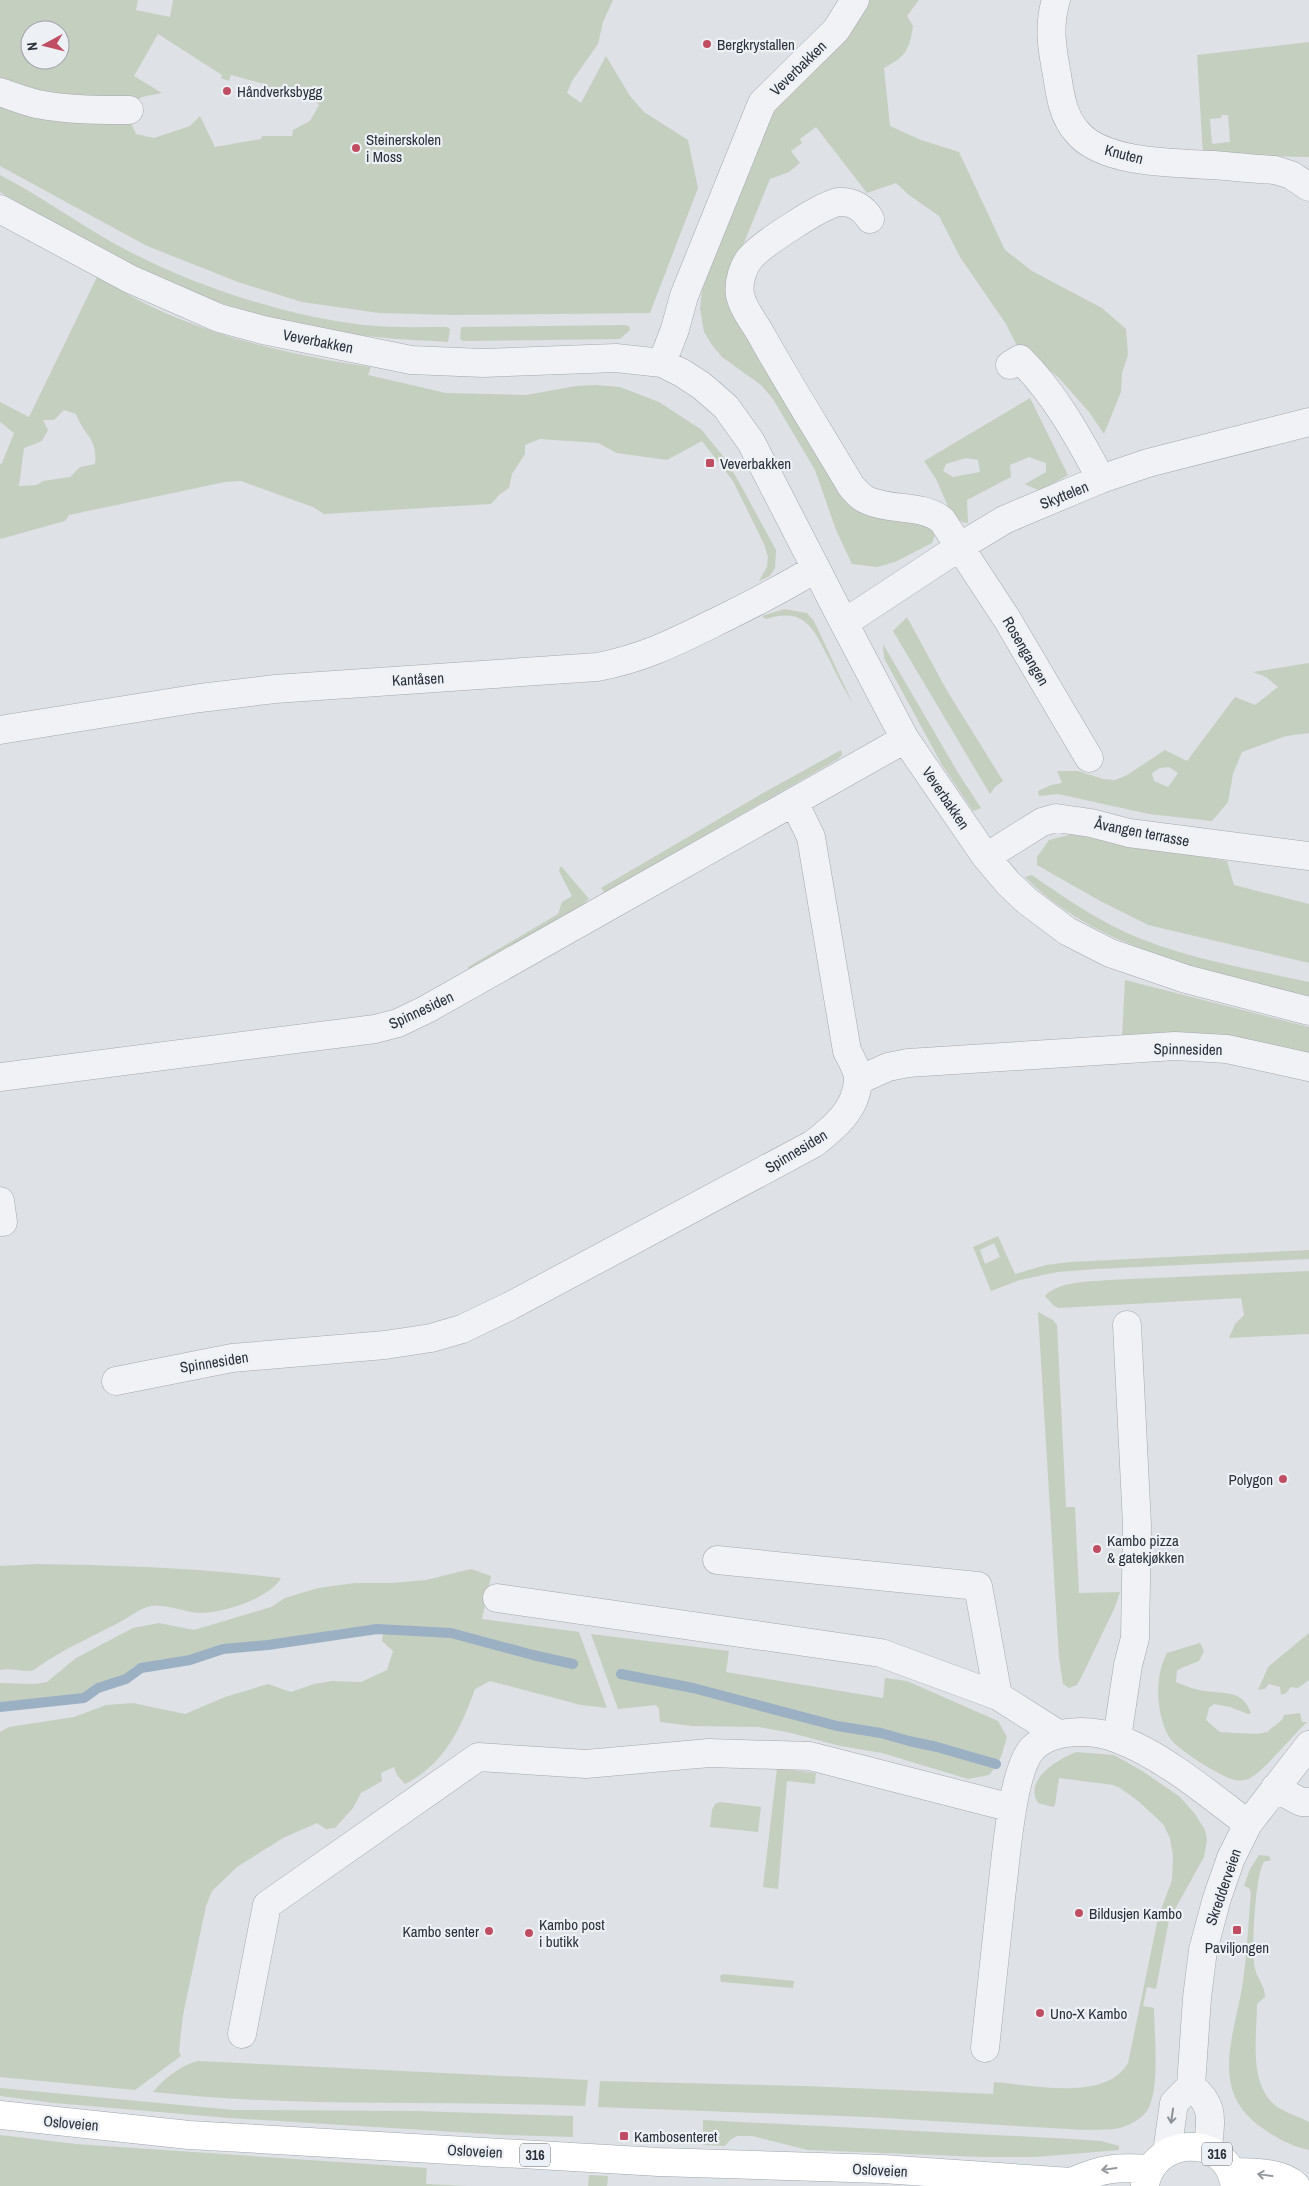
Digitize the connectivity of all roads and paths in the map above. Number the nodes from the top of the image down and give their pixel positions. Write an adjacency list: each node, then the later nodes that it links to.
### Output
1 (856, 0): 8 (street, Veverbakken)
2 (1056, 0): 5 (street, Knuten)
3 (0, 92): 4 (street)
4 (130, 110)
5 (1309, 187)
6 (0, 208): 8 (street, Veverbakken)
7 (870, 219): 12 (street, Rosengangen)
8 (662, 362): 13 (street, Veverbakken)
9 (1010, 365): 11 (street)
10 (1309, 422): 11 (street, Skyttelen)
11 (1101, 479): 12 (street, Skyttelen)
12 (961, 546): 14 (street, Skyttelen); 17 (street, Rosengangen)
13 (816, 568): 14 (street, Veverbakken); 15 (street, Kantåsen)
14 (844, 624): 16 (street, Veverbakken)
15 (0, 730)
16 (905, 738): 18 (street, Spinnesiden); 20 (street, Veverbakken)
17 (1089, 758)
18 (794, 802): 23 (street, Spinnesiden); 24 (street)
19 (1309, 856): 20 (street, Åvangen terrasse)
20 (986, 857): 21 (street, Veverbakken)
21 (1309, 1011)
22 (1309, 1067): 24 (street, Spinnesiden)
23 (0, 1077)
24 (859, 1080): 26 (street, Spinnesiden)
25 (1127, 1325): 31 (street)
26 (116, 1381)
27 (717, 1560): 29 (street)
28 (497, 1598): 29 (street)
29 (998, 1696): 30 (street)
30 (1058, 1734): 31 (street); 35 (street)
31 (1117, 1738): 36 (street)
32 (1309, 1745): 33 (street, Skredderveien)
33 (1275, 1788): 34 (street); 36 (street, Skredderveien)
34 (1309, 1802)
35 (1012, 1808): 37 (street); 38 (street)
36 (1248, 1824): 39 (street, Skredderveien)
37 (242, 2034)
38 (985, 2048)
39 (1191, 2086): 41 (street); 42 (street, one-way to 42)
40 (0, 2115): 44 (main road, Osloveien / 316)
41 (1208, 2149): 42 (main road, 316); 43 (main road, 316)
42 (1154, 2169): 44 (main road, Osloveien / 316, one-way to 44)
43 (1234, 2179): 45 (main road, 316, one-way to 43)
44 (1074, 2184)
45 (1296, 2186)

